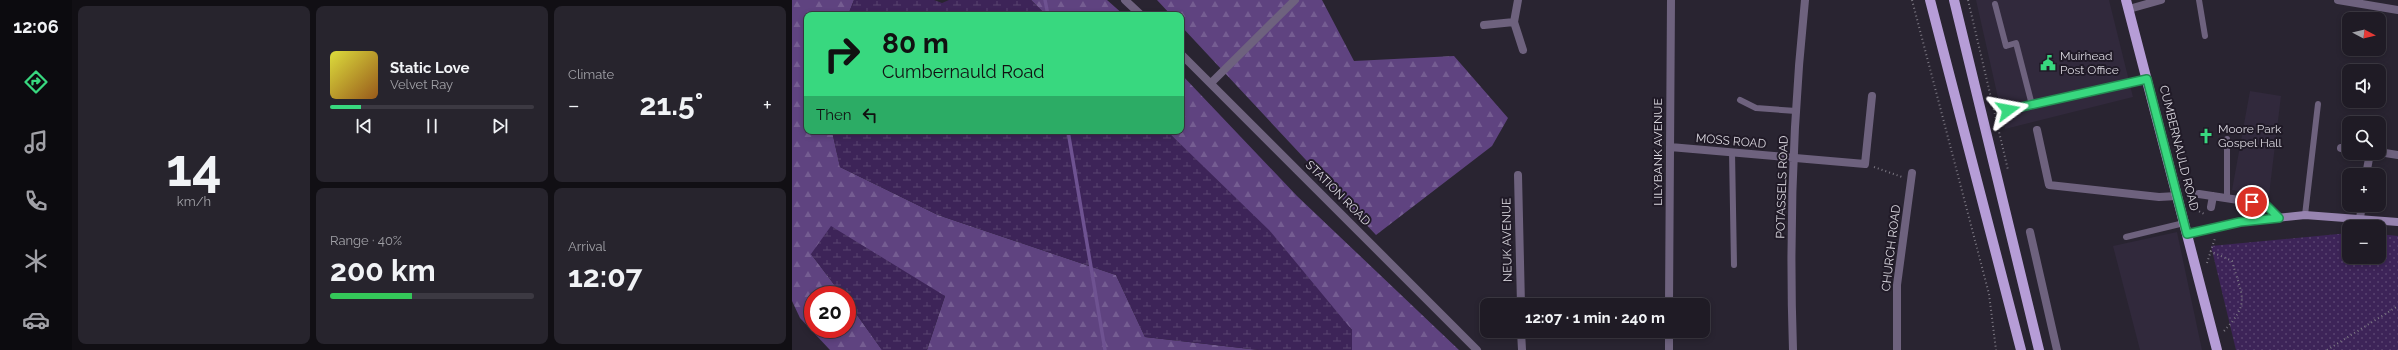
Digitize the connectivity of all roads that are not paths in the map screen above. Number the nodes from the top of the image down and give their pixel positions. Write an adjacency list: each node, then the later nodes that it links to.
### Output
1 (1125, 0): 14 (street)
2 (1295, 0): 21 (street)
3 (1518, 0): 15 (street)
4 (1670, 0): 30 (street, LILYBANK AVENUE)
5 (1805, 0): 27 (street, POTASSELS ROAD)
6 (1930, 0): 61 (main road)
7 (1954, 0): 62 (main road)
8 (2161, 0): 12 (street)
9 (2199, 0): 17 (lane)
10 (2338, 0): 13 (street)
11 (1995, 4): 25 (lane)
12 (2128, 5): 20 (main road, CUMBERNAULD ROAD)
13 (2398, 10)
14 (1138, 12)
15 (1514, 22): 16 (street); 18 (street)
16 (1484, 25)
17 (2205, 36)
18 (1523, 50)
19 (1184, 57): 21 (street, STATION ROAD)
20 (2147, 79): 25 (lane); 38 (main road, CUMBERNAULD ROAD)
21 (1211, 83): 56 (street, STATION ROAD)
22 (1872, 96): 34 (street, MOSS ROAD)
23 (1740, 100): 27 (lane)
24 (2318, 104): 43 (lane)
25 (2032, 105): 26 (lane)
26 (2008, 110)
27 (1796, 111): 34 (street, POTASSELS ROAD)
28 (2037, 130): 38 (street)
29 (2227, 139): 40 (lane)
30 (1670, 147): 31 (street, MOSS ROAD); 53 (street, LILYBANK AVENUE)
31 (1732, 152): 34 (street, MOSS ROAD); 51 (lane)
32 (2386, 153): 33 (street)
33 (2398, 155)
34 (1796, 159): 59 (street, POTASSELS ROAD)
35 (1518, 175): 52 (street, NEUK AVENUE)
36 (1912, 176): 60 (street, CHURCH ROAD)
37 (2199, 194): 39 (street)
38 (2177, 196): 47 (main road, CUMBERNAULD ROAD)
39 (2213, 196): 40 (street); 41 (street)
40 (2228, 198): 44 (street)
41 (2211, 207)
42 (2361, 212): 45 (street)
43 (2305, 214): 44 (main road); 45 (main road)
44 (2279, 218): 49 (main road)
45 (2360, 218): 46 (main road)
46 (2398, 222)
47 (2184, 223): 49 (main road, CUMBERNAULD ROAD); 50 (lane)
48 (2030, 232): 63 (street)
49 (2187, 234): 64 (main road, CUMBERNAULD ROAD)
50 (2126, 237)
51 (1734, 265)
52 (1521, 298)
53 (1669, 298)
54 (1521, 338): 57 (street)
55 (1669, 338): 58 (street)
56 (1477, 350)
57 (1522, 350)
58 (1669, 350)
59 (1793, 350)
60 (1897, 350)
61 (2021, 350)
62 (2039, 350)
63 (2057, 350)
64 (2217, 350)

